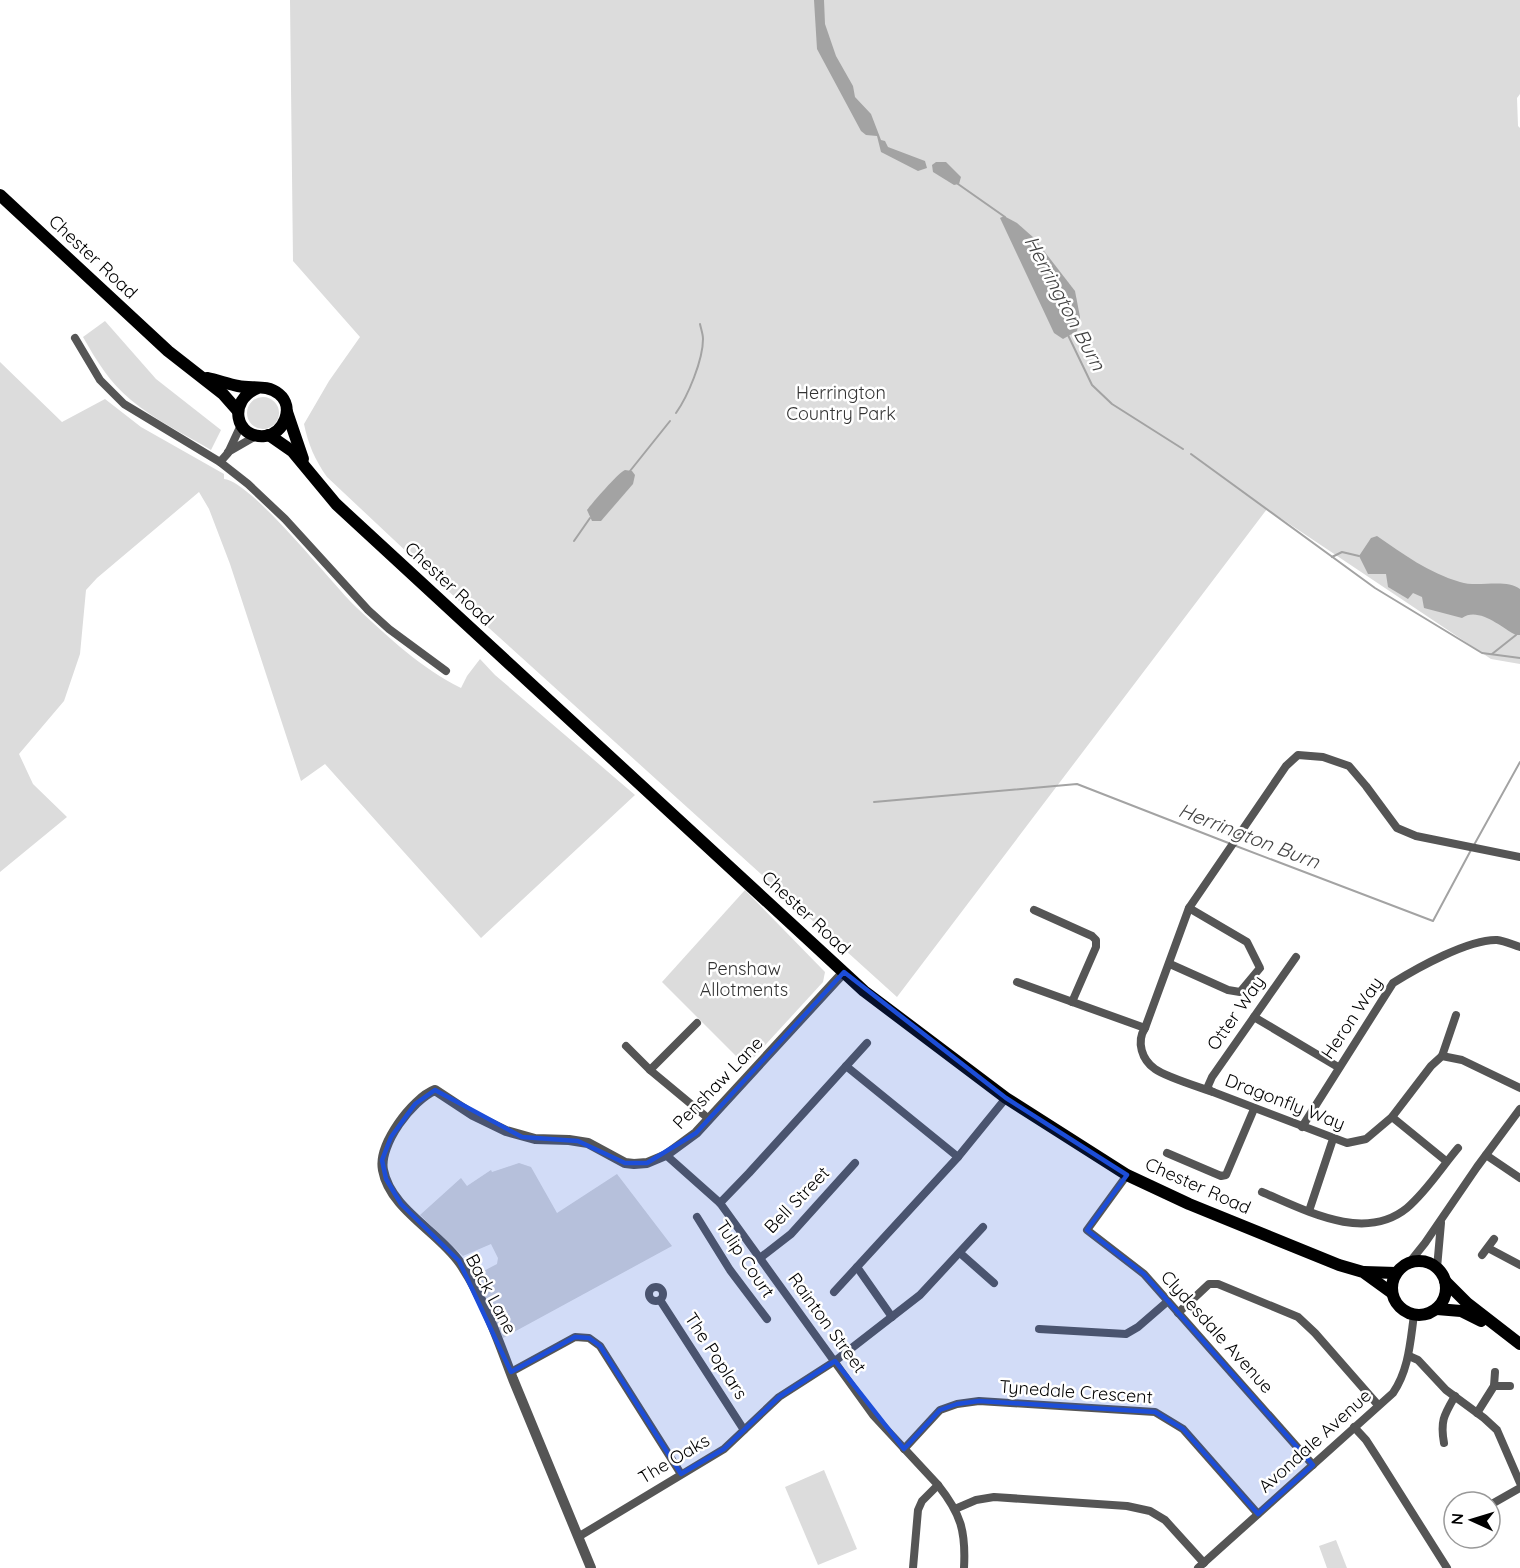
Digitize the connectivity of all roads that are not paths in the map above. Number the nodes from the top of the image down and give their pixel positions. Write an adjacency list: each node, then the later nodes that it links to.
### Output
1 (0, 195): 3 (main road, Chester Road)
2 (75, 338): 10 (street)
3 (202, 377): 4 (main road, Chester Road); 5 (main road)
4 (258, 387): 5 (main road); 6 (main road)
5 (238, 411): 7 (main road)
6 (287, 412): 8 (main road); 11 (main road, Chester Road)
7 (241, 424): 8 (main road); 9 (street)
8 (263, 436): 9 (street); 11 (main road, Chester Road)
9 (228, 453): 10 (street)
10 (220, 462): 12 (street)
11 (306, 466): 19 (main road, Chester Road)
12 (446, 671)
13 (1520, 857): 14 (street)
14 (1189, 908): 18 (street); 18 (street)
15 (1034, 910): 21 (street)
16 (1520, 947): 30 (street, Heron Way)
17 (1296, 957): 23 (street, Otter Way)
18 (1170, 964): 25 (street)
19 (844, 972): 35 (main road, Chester Road); 39 (street, Penshaw Lane)
20 (1017, 982): 21 (street)
21 (1072, 1002): 25 (street)
22 (1456, 1015): 28 (street)
23 (1254, 1017): 30 (street); 33 (street, Otter Way)
24 (697, 1023): 31 (street)
25 (1144, 1028): 33 (street, Dragonfly Way)
26 (867, 1043): 29 (street)
27 (626, 1047): 31 (street)
28 (1442, 1056): 32 (street); 38 (street, Dragonfly Way)
29 (846, 1066): 46 (street); 52 (street)
30 (1338, 1067): 40 (street, Heron Way)
31 (650, 1070): 39 (street)
32 (1520, 1088)
33 (1211, 1091): 36 (street, Dragonfly Way)
34 (428, 1093): 44 (street, Penshaw Lane); 82 (street, Back Lane)
35 (1006, 1098): 46 (street); 49 (main road, Chester Road)
36 (1254, 1108): 40 (street, Dragonfly Way); 43 (street)
37 (1520, 1109): 45 (street)
38 (1392, 1117): 41 (street, Dragonfly Way); 47 (street)
39 (709, 1119): 44 (street, Penshaw Lane)
40 (1302, 1127): 41 (street, Dragonfly Way)
41 (1333, 1139): 53 (street)
42 (1458, 1148): 47 (street)
43 (1167, 1153)
44 (666, 1155): 52 (street, Rainton Street)
45 (1486, 1155): 50 (street); 54 (street)
46 (958, 1157): 62 (street)
47 (1446, 1161): 53 (street)
48 (855, 1163): 59 (street, Bell Street)
49 (1127, 1175): 64 (main road, Chester Road); 71 (street, Clydesdale Avenue)
50 (1520, 1178)
51 (1262, 1192): 53 (street)
52 (720, 1203): 59 (street, Rainton Street)
53 (1310, 1211)
54 (1442, 1216): 60 (street); 63 (street)
55 (697, 1217): 76 (street, Tulip Court)
56 (983, 1227): 58 (street, The Oaks)
57 (1494, 1239): 61 (street)
58 (960, 1252): 67 (street); 75 (street, The Oaks)
59 (757, 1255): 81 (street, Rainton Street)
60 (1409, 1263): 63 (main road); 65 (main road)
61 (1520, 1265)
62 (857, 1267): 68 (street); 75 (street)
63 (1437, 1268): 66 (main road)
64 (1363, 1272): 65 (main road); 69 (main road)
65 (1396, 1273): 69 (main road)
66 (1445, 1281): 72 (main road); 78 (main road)
67 (994, 1283)
68 (834, 1292)
69 (1392, 1293): 74 (main road)
70 (660, 1300): 90 (street, The Poplars)
71 (1168, 1301): 73 (street, Clydesdale Avenue); 77 (street)
72 (1437, 1309): 74 (main road); 78 (main road)
73 (1178, 1313): 87 (street); 93 (street, Clydesdale Avenue)
74 (1414, 1315): 80 (street, Avondale Avenue)
75 (892, 1317): 81 (street, The Oaks)
76 (767, 1319)
77 (1039, 1329)
78 (1504, 1333): 79 (main road)
79 (1520, 1344)
80 (1408, 1356): 86 (street); 87 (street, Avondale Avenue)
81 (835, 1361): 90 (street, The Oaks); 92 (street, Rainton Street)
82 (511, 1372): 94 (street); 101 (street, Back Lane)
83 (1495, 1372): 84 (street)
84 (1494, 1386): 85 (street); 88 (street)
85 (1510, 1386)
86 (1455, 1396): 88 (street); 91 (street)
87 (1378, 1405): 89 (street, Avondale Avenue)
88 (1477, 1413): 95 (street)
89 (1354, 1427): 93 (street, Avondale Avenue); 106 (street)
90 (744, 1430): 94 (street, The Oaks)
91 (1444, 1443)
92 (904, 1449): 96 (street, Rainton Street); 100 (street, Tynedale Crescent)
93 (1313, 1465): 100 (street, Avondale Avenue)
94 (681, 1474): 101 (street, The Oaks)
95 (1519, 1478)
96 (938, 1485): 99 (street, Rainton Street); 104 (street)
97 (1520, 1488): 98 (street)
98 (1502, 1497)
99 (955, 1509): 102 (street); 105 (street, Rainton Street)
100 (1258, 1514): 102 (street, Avondale Avenue)
101 (578, 1537): 103 (street, Back Lane)
102 (1201, 1565)
103 (591, 1568)
104 (912, 1568)
105 (964, 1568)
106 (1447, 1568)

